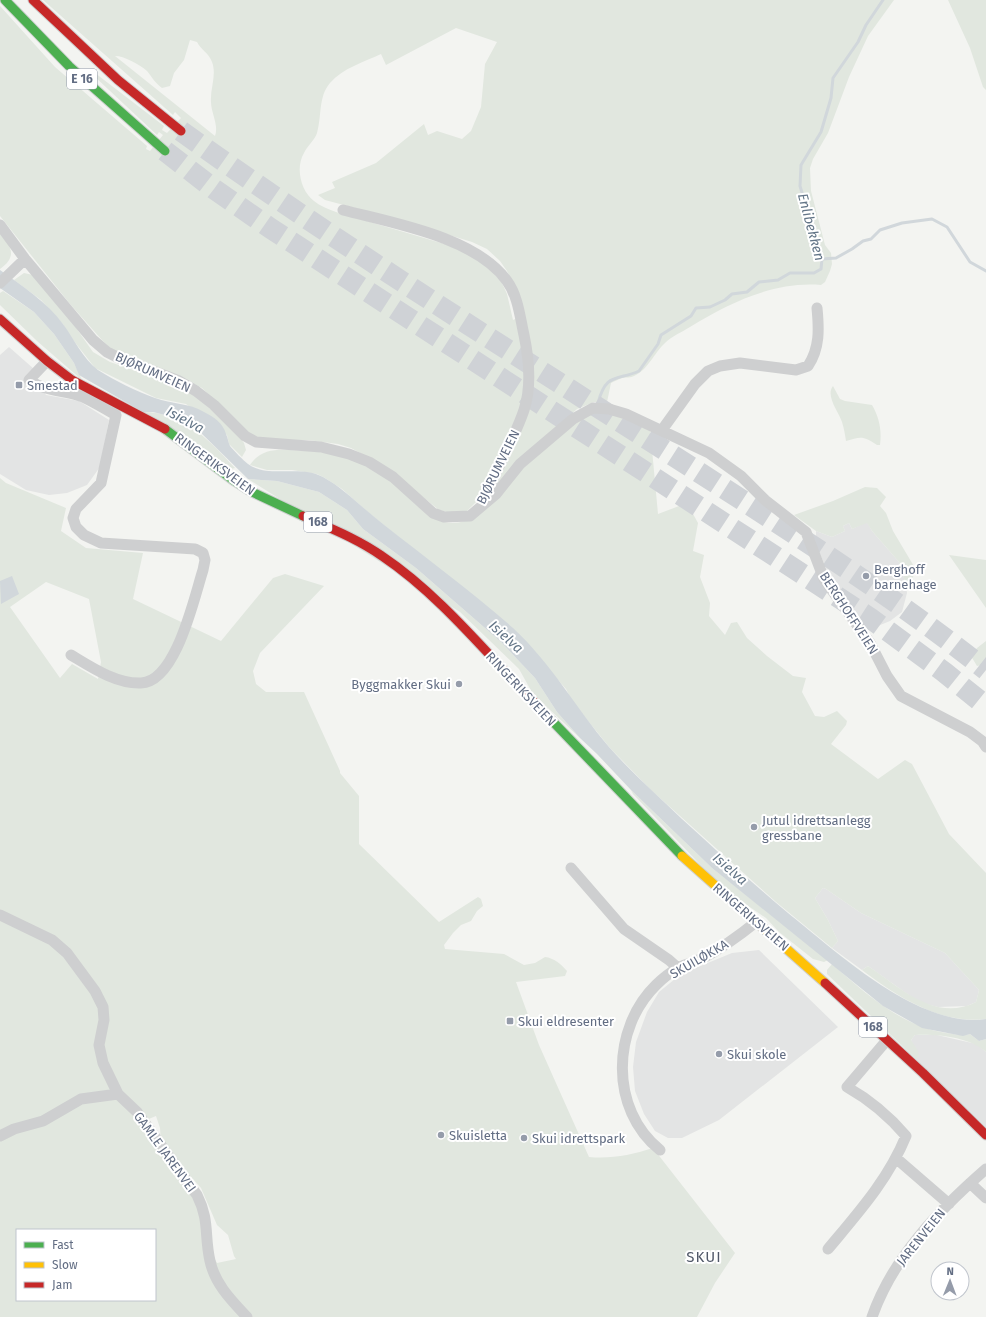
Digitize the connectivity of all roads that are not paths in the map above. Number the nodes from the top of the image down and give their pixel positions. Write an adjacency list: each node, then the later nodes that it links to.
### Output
1 (5, 0): 4 (main road, E 16)
2 (33, 0): 3 (main road, E 16)
3 (181, 131)
4 (166, 151)
5 (343, 210): 13 (street, BJØRUMVEIEN)
6 (0, 225): 7 (street, BJØRUMVEIEN)
7 (25, 258): 8 (street); 13 (street, BJØRUMVEIEN)
8 (0, 283)
9 (817, 308): 12 (street)
10 (0, 319): 11 (main road, RINGERIKSVEIEN / 168)
11 (47, 361): 14 (street); 18 (main road, RINGERIKSVEIEN / 168)
12 (662, 430): 13 (street, BERGHOFFVEIEN); 15 (street, BERGHOFFVEIEN)
13 (483, 504)
14 (71, 655)
15 (986, 747)
16 (572, 868): 19 (street)
17 (0, 915): 21 (street, GAMLE JARENVEI)
18 (756, 922): 19 (street, SKUILØKKA); 20 (main road, RINGERIKSVEIEN / 168)
19 (678, 968): 24 (street, SKUILØKKA)
20 (887, 1040): 22 (main road, RINGERIKSVEIEN / 168); 25 (street)
21 (118, 1094): 23 (street); 31 (street, GAMLE JARENVEI)
22 (986, 1135)
23 (0, 1136)
24 (660, 1150)
25 (897, 1158): 29 (street); 30 (street)
26 (986, 1169): 27 (street, JARENVEIEN)
27 (970, 1184): 28 (street); 29 (street, JARENVEIEN)
28 (986, 1198)
29 (949, 1204): 32 (street, JARENVEIEN)
30 (828, 1249)
31 (247, 1317)
32 (872, 1317)

